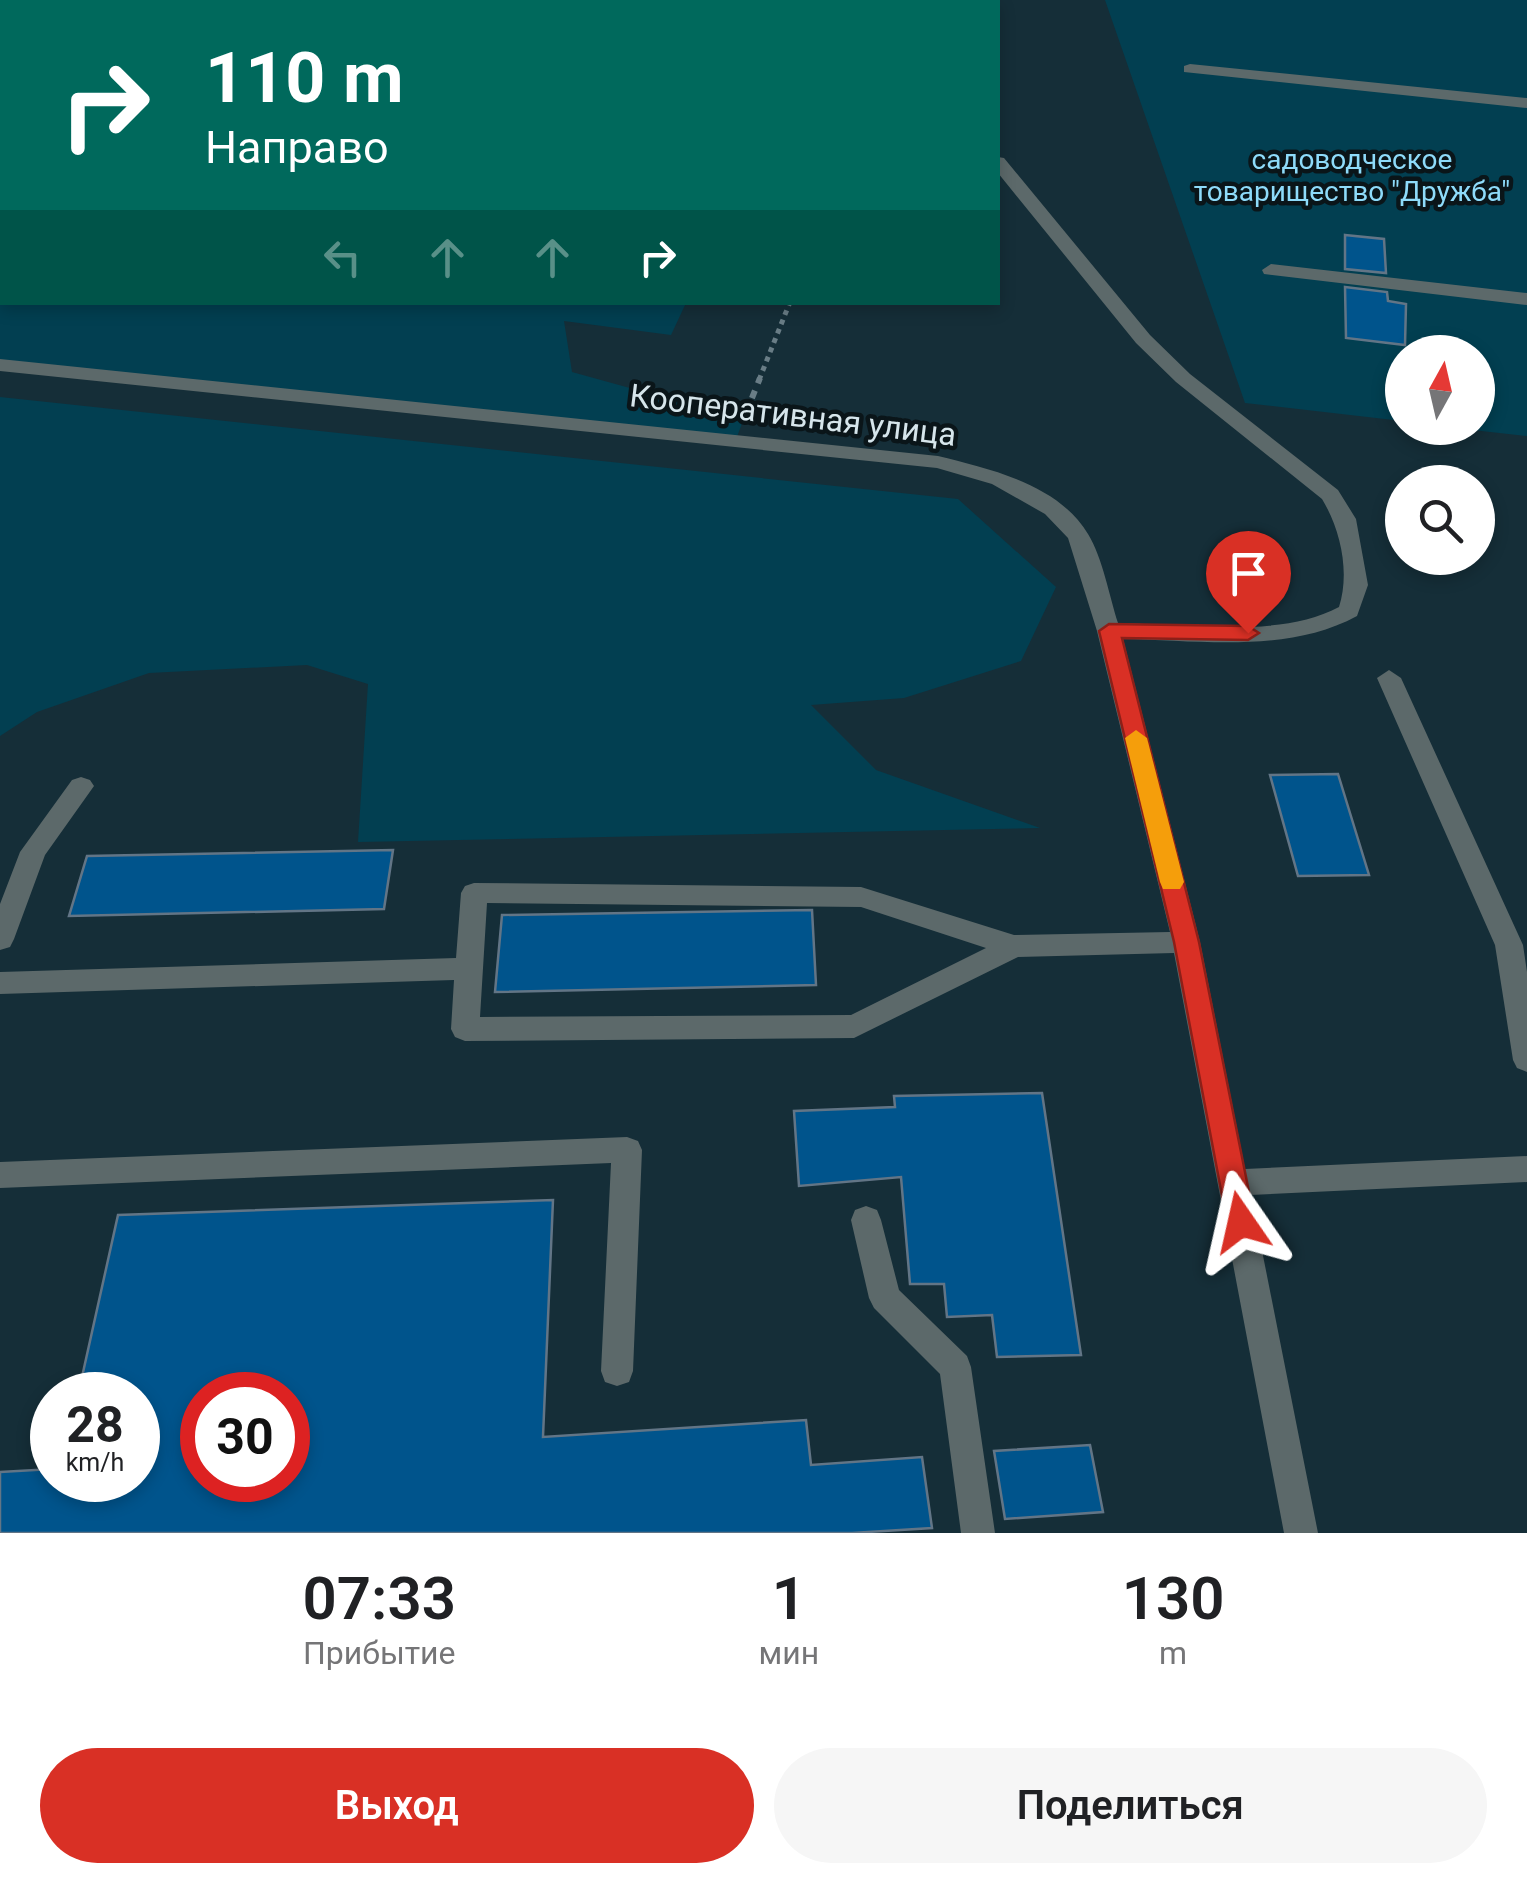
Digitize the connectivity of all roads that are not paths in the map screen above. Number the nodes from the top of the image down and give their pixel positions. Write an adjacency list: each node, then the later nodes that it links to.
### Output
1 (1190, 69): 2 (street)
2 (1527, 103)
3 (1000, 164): 7 (street)
4 (1272, 270): 5 (street)
5 (1527, 298)
6 (0, 365): 7 (street, Кооперативная улица)
7 (1109, 631): 11 (street, Кооперативная улица)
8 (1389, 678): 15 (street)
9 (81, 786): 10 (street)
10 (0, 939)
11 (1186, 942): 12 (street); 18 (street, Кооперативная улица)
12 (1014, 946): 13 (street); 13 (street)
13 (470, 969): 14 (street)
14 (0, 983)
15 (1527, 1060)
16 (1527, 1169): 18 (street)
17 (0, 1174): 20 (street)
18 (1234, 1183): 22 (street, Кооперативная улица)
19 (866, 1220): 21 (street)
20 (618, 1370)
21 (978, 1533)
22 (1301, 1533)

